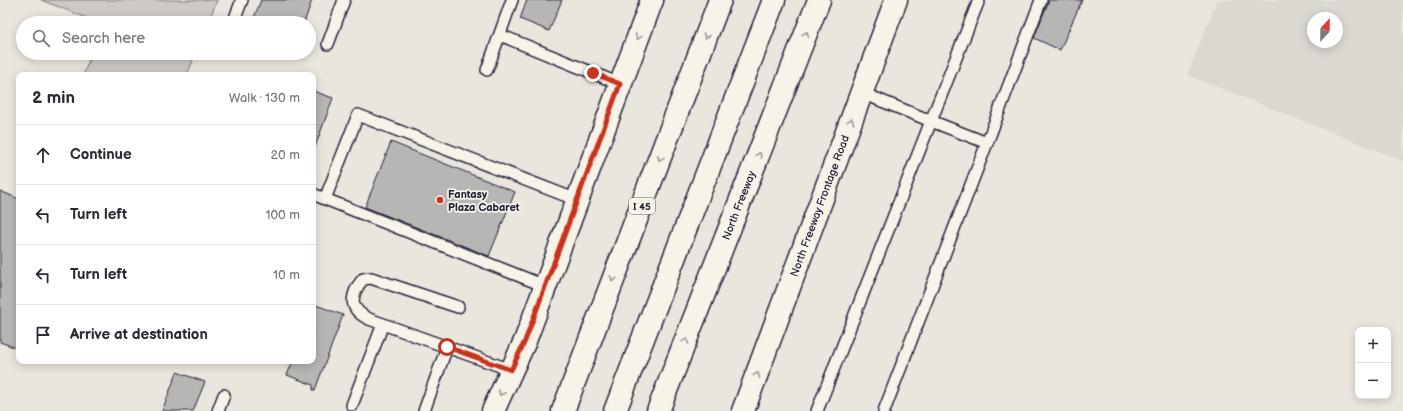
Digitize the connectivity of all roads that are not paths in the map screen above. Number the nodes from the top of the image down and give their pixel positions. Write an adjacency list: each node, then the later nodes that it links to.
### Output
1 (242, 0): 11 (lane)
2 (344, 0): 13 (lane)
3 (512, 0): 12 (lane)
4 (652, 0): 15 (main road, one-way to 15)
5 (720, 0): 32 (main road, I 45, one-way to 32)
6 (774, 0): 33 (main road)
7 (819, 0): 34 (main road, North Freeway, one-way to 7)
8 (896, 0): 16 (main road, North Freeway Frontage Road)
9 (979, 0): 17 (lane)
10 (1041, 0): 18 (lane)
11 (236, 16)
12 (500, 35): 14 (lane); 15 (lane)
13 (328, 44)
14 (487, 70)
15 (620, 84): 21 (main road)
16 (862, 93): 17 (lane); 35 (main road, North Freeway Frontage Road, one-way to 16)
17 (931, 121): 18 (lane); 36 (lane)
18 (987, 143): 37 (lane)
19 (316, 195): 20 (lane)
20 (325, 199): 21 (lane); 22 (lane)
21 (577, 200): 22 (main road)
22 (545, 286): 26 (main road)
23 (458, 307): 24 (lane)
24 (383, 324): 25 (lane); 28 (lane)
25 (447, 347): 26 (lane); 30 (lane)
26 (511, 370): 31 (main road, one-way to 31)
27 (224, 395): 29 (lane)
28 (352, 405)
29 (218, 411)
30 (424, 411)
31 (493, 411)
32 (563, 411)
33 (616, 411)
34 (658, 411)
35 (743, 411)
36 (817, 411)
37 (884, 411)

